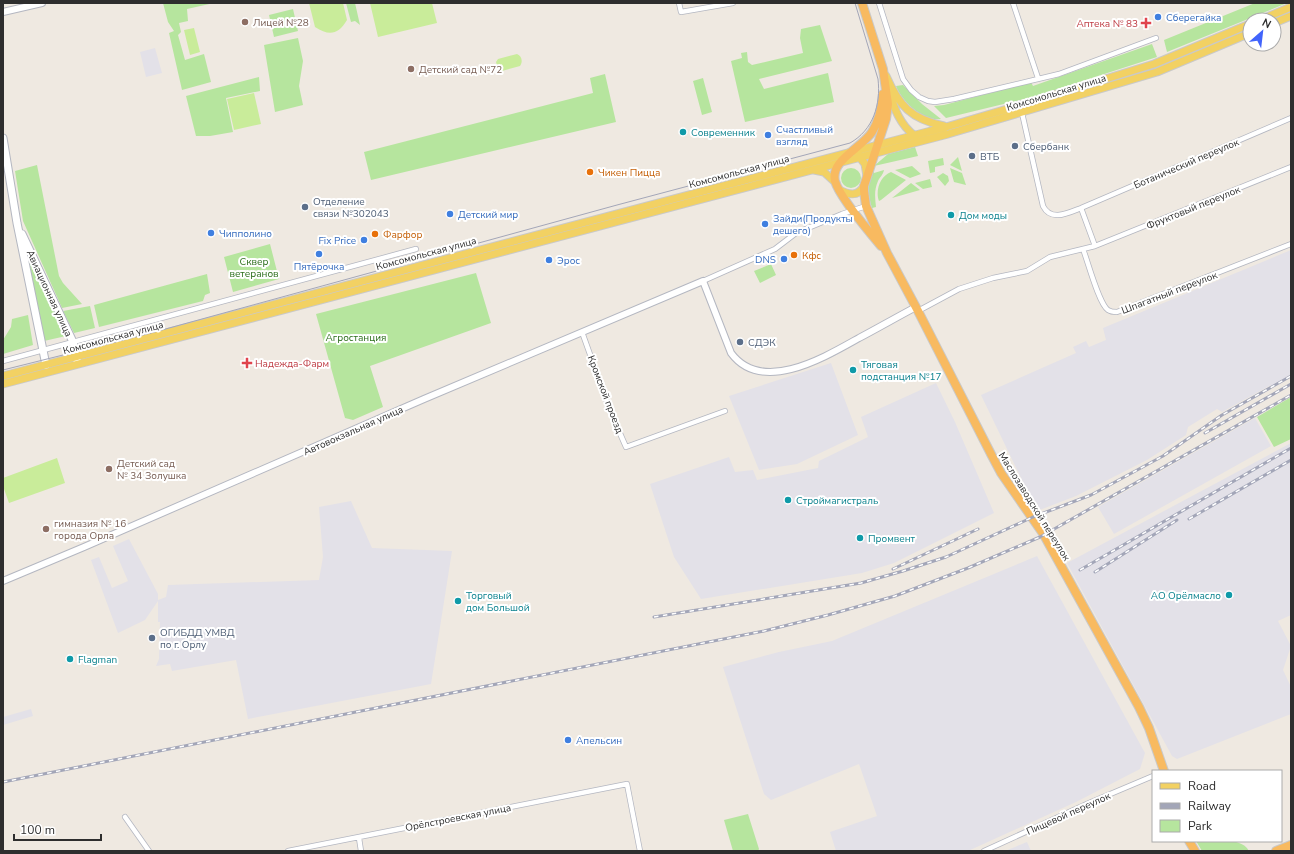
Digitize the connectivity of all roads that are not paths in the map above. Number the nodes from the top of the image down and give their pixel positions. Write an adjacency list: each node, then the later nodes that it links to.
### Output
1 (42, 3): 8 (street)
2 (679, 3): 3 (street)
3 (733, 3)
4 (862, 3): 13 (highway)
5 (879, 3): 14 (street)
6 (1013, 3): 14 (street)
7 (1291, 7): 9 (main road)
8 (3, 12)
9 (1279, 12)
10 (1242, 27): 17 (main road, Комсомольская улица)
11 (1242, 36): 15 (main road, Комсомольская улица)
12 (1156, 38): 14 (street)
13 (883, 69): 17 (main road); 18 (main road); 21 (highway); 22 (highway)
14 (1038, 78)
15 (1022, 113): 20 (main road, Комсомольская улица); 33 (street, Ботанический переулок)
16 (1291, 118): 33 (street, Ботанический переулок)
17 (946, 127): 18 (main road, Комсомольская улица)
18 (913, 135): 20 (main road); 21 (main road, Комсомольская улица)
19 (3, 138): 35 (main road, Авиационная улица)
20 (922, 140): 23 (main road, Комсомольская улица)
21 (878, 144): 22 (main road, Комсомольская улица); 23 (highway)
22 (854, 151): 24 (main road); 25 (highway, Комсомольская улица); 46 (main road, Комсомольская улица)
23 (875, 153): 24 (main road, Комсомольская улица); 28 (highway)
24 (861, 157): 25 (main road, Комсомольская улица); 28 (main road)
25 (840, 162): 27 (main road, Комсомольская улица); 29 (highway)
26 (1291, 167): 37 (street, Фруктовый переулок)
27 (812, 170): 29 (main road); 49 (main road, Комсомольская улица)
28 (867, 176): 30 (highway)
29 (835, 182): 31 (highway, Маслозаводской переулок)
30 (864, 186): 31 (main road); 32 (highway, Маслозаводской переулок)
31 (839, 190): 34 (highway, Маслозаводской переулок)
32 (866, 206): 34 (street, Автовокзальная улица); 40 (highway, Маслозаводской переулок)
33 (1080, 208): 37 (street)
34 (853, 210): 40 (highway, Маслозаводской переулок); 41 (street, Автовокзальная улица)
35 (17, 222): 44 (main road, Авиационная улица); 45 (main road, Авиационная улица)
36 (1291, 244): 39 (street, Шпагатный переулок)
37 (1094, 246): 39 (street, Фруктовый переулок)
38 (416, 249): 44 (street)
39 (1083, 249): 42 (street, Фруктовый переулок)
40 (887, 253): 42 (highway, Маслозаводской переулок)
41 (703, 281): 42 (street); 43 (street, Автовокзальная улица)
42 (917, 309): 54 (highway, Маслозаводской переулок)
43 (582, 332): 52 (street, Кромской проезд); 53 (street, Автовокзальная улица)
44 (73, 342): 45 (street); 46 (main road, Авиационная улица)
45 (43, 351): 47 (street); 48 (main road, Авиационная улица)
46 (77, 357): 48 (main road, Комсомольская улица); 49 (main road, Авиационная улица)
47 (3, 361)
48 (46, 365): 50 (main road, Комсомольская улица)
49 (75, 365): 51 (main road, Комсомольская улица)
50 (3, 376)
51 (3, 384)
52 (725, 411)
53 (3, 581)
54 (1164, 770)
55 (1152, 776): 64 (street, Пищевой переулок)
56 (125, 817): 60 (street)
57 (359, 838): 61 (street, Орёлстроевская улица); 62 (street); 63 (street, Орёлстроевская улица)
58 (1190, 842): 65 (highway)
59 (1291, 846): 66 (highway)
60 (149, 851)
61 (288, 851)
62 (361, 851)
63 (640, 851)
64 (984, 851)
65 (1195, 851)
66 (1276, 851)

